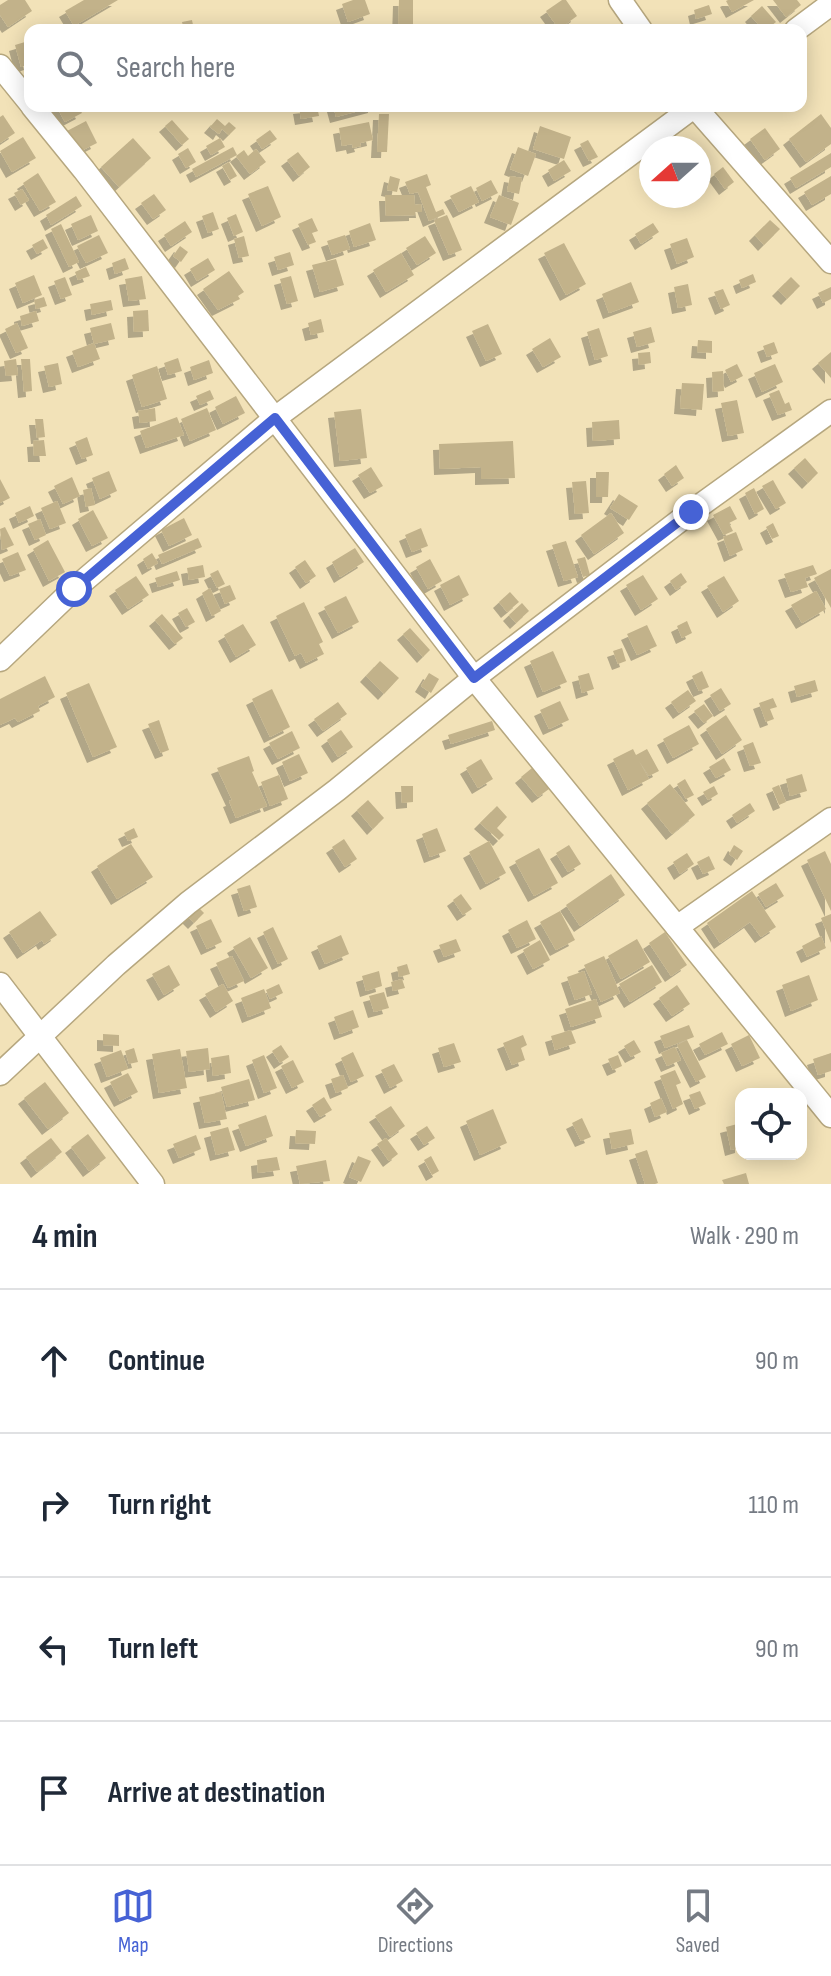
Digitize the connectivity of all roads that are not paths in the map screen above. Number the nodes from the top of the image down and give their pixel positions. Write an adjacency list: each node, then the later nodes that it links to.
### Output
1 (620, 0): 3 (street)
2 (831, 4): 4 (street)
3 (637, 24)
4 (804, 24)
5 (0, 66): 6 (street)
6 (24, 96)
7 (36, 112): 12 (street)
8 (686, 112): 12 (street)
9 (699, 112): 10 (street)
10 (831, 262)
11 (831, 411): 14 (street)
12 (275, 418): 13 (street); 14 (street)
13 (0, 660)
14 (474, 678): 16 (street); 18 (street)
15 (831, 819): 16 (street)
16 (677, 927): 20 (street)
17 (0, 984): 18 (street)
18 (41, 1035): 19 (street); 21 (street)
19 (0, 1074)
20 (831, 1116)
21 (153, 1184)

